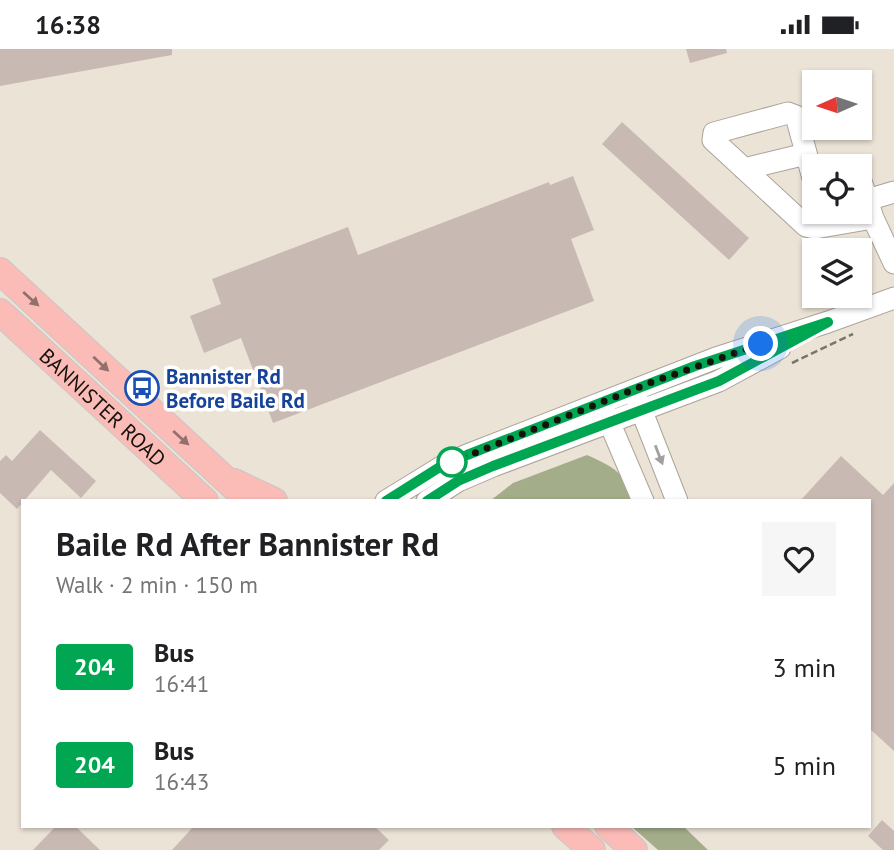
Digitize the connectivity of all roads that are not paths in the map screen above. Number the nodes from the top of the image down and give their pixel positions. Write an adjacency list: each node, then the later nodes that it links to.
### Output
1 (806, 154): 3 (street)
2 (802, 155): 3 (street)
3 (744, 169): 7 (street)
4 (894, 192): 5 (street)
5 (872, 199)
6 (872, 212): 8 (street)
7 (802, 222)
8 (894, 263)
9 (0, 271): 14 (main road, BANNISTER ROAD, one-way to 14)
10 (894, 298): 12 (street)
11 (0, 313): 16 (main road, BANNISTER ROAD)
12 (638, 400): 13 (street); 15 (street, one-way to 15)
13 (605, 413): 19 (street); 20 (street); 21 (street)
14 (223, 477): 17 (main road, BANNISTER ROAD); 18 (main road)
15 (669, 498)
16 (203, 499)
17 (247, 499)
18 (270, 499)
19 (389, 499)
20 (430, 499)
21 (642, 499)
22 (567, 828): 24 (main road)
23 (610, 828): 25 (main road)
24 (592, 850)
25 (634, 850)

